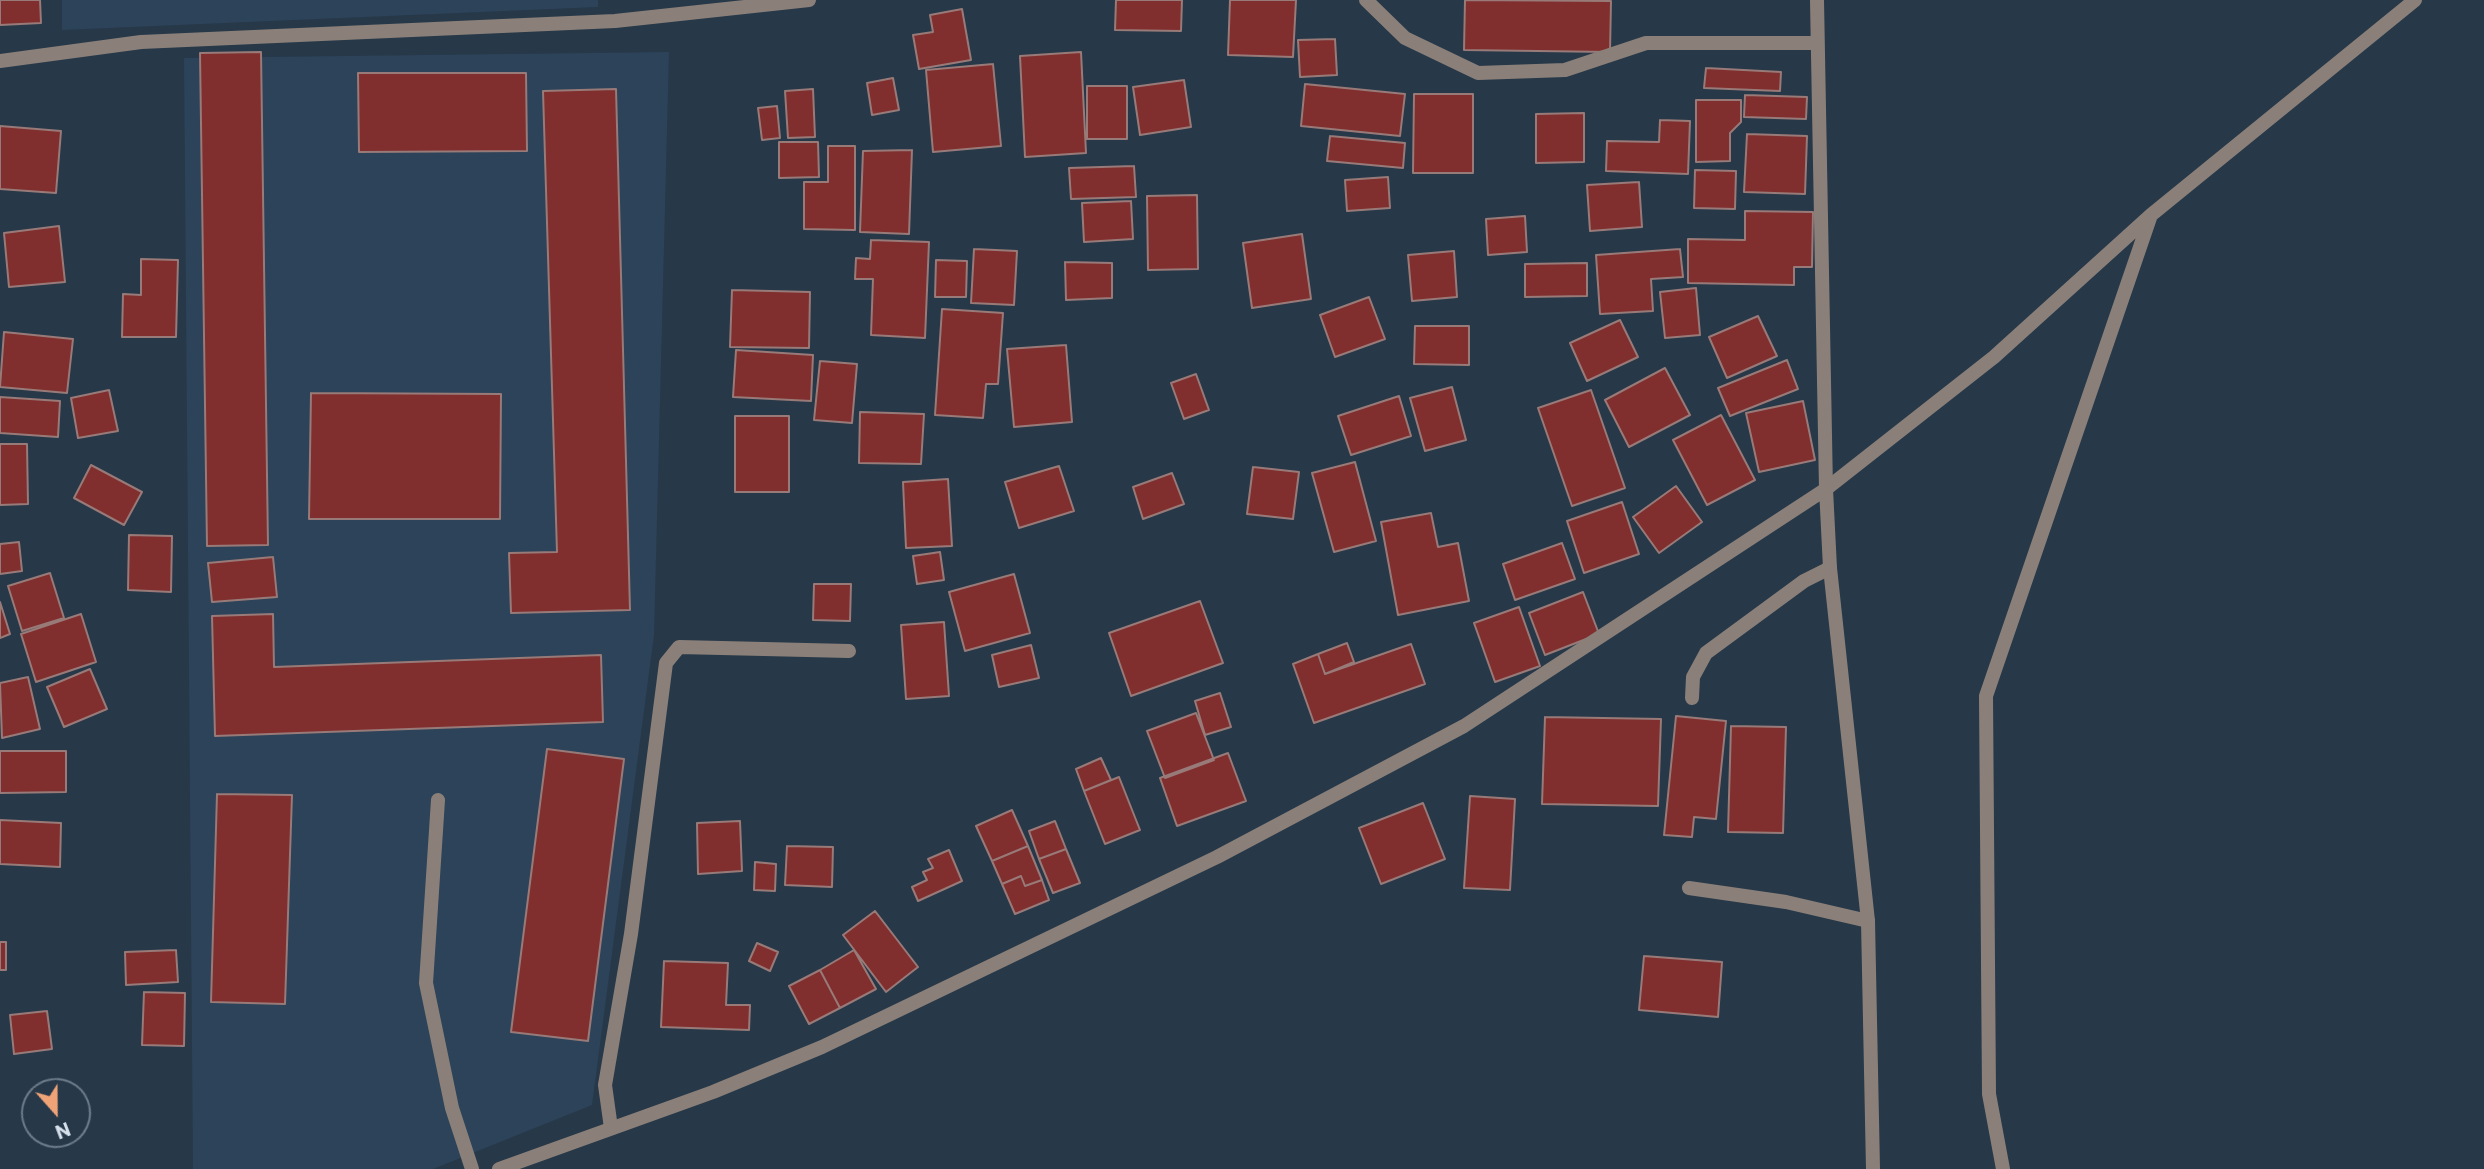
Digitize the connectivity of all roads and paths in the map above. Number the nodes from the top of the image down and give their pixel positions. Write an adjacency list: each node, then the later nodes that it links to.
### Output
1 (810, 0): 6 (street)
2 (1366, 0): 5 (street)
3 (1817, 0): 5 (street)
4 (2415, 0): 7 (street)
5 (1817, 43): 8 (street)
6 (0, 61)
7 (2151, 215): 8 (street); 19 (street)
8 (1826, 489): 9 (street); 15 (street)
9 (1830, 568): 11 (street); 14 (street)
10 (849, 651): 15 (street)
11 (1692, 698)
12 (438, 800): 16 (street)
13 (1689, 888): 14 (street)
14 (1868, 921): 18 (street)
15 (611, 1128): 17 (street)
16 (472, 1169)
17 (499, 1169)
18 (1873, 1169)
19 (2003, 1169)

